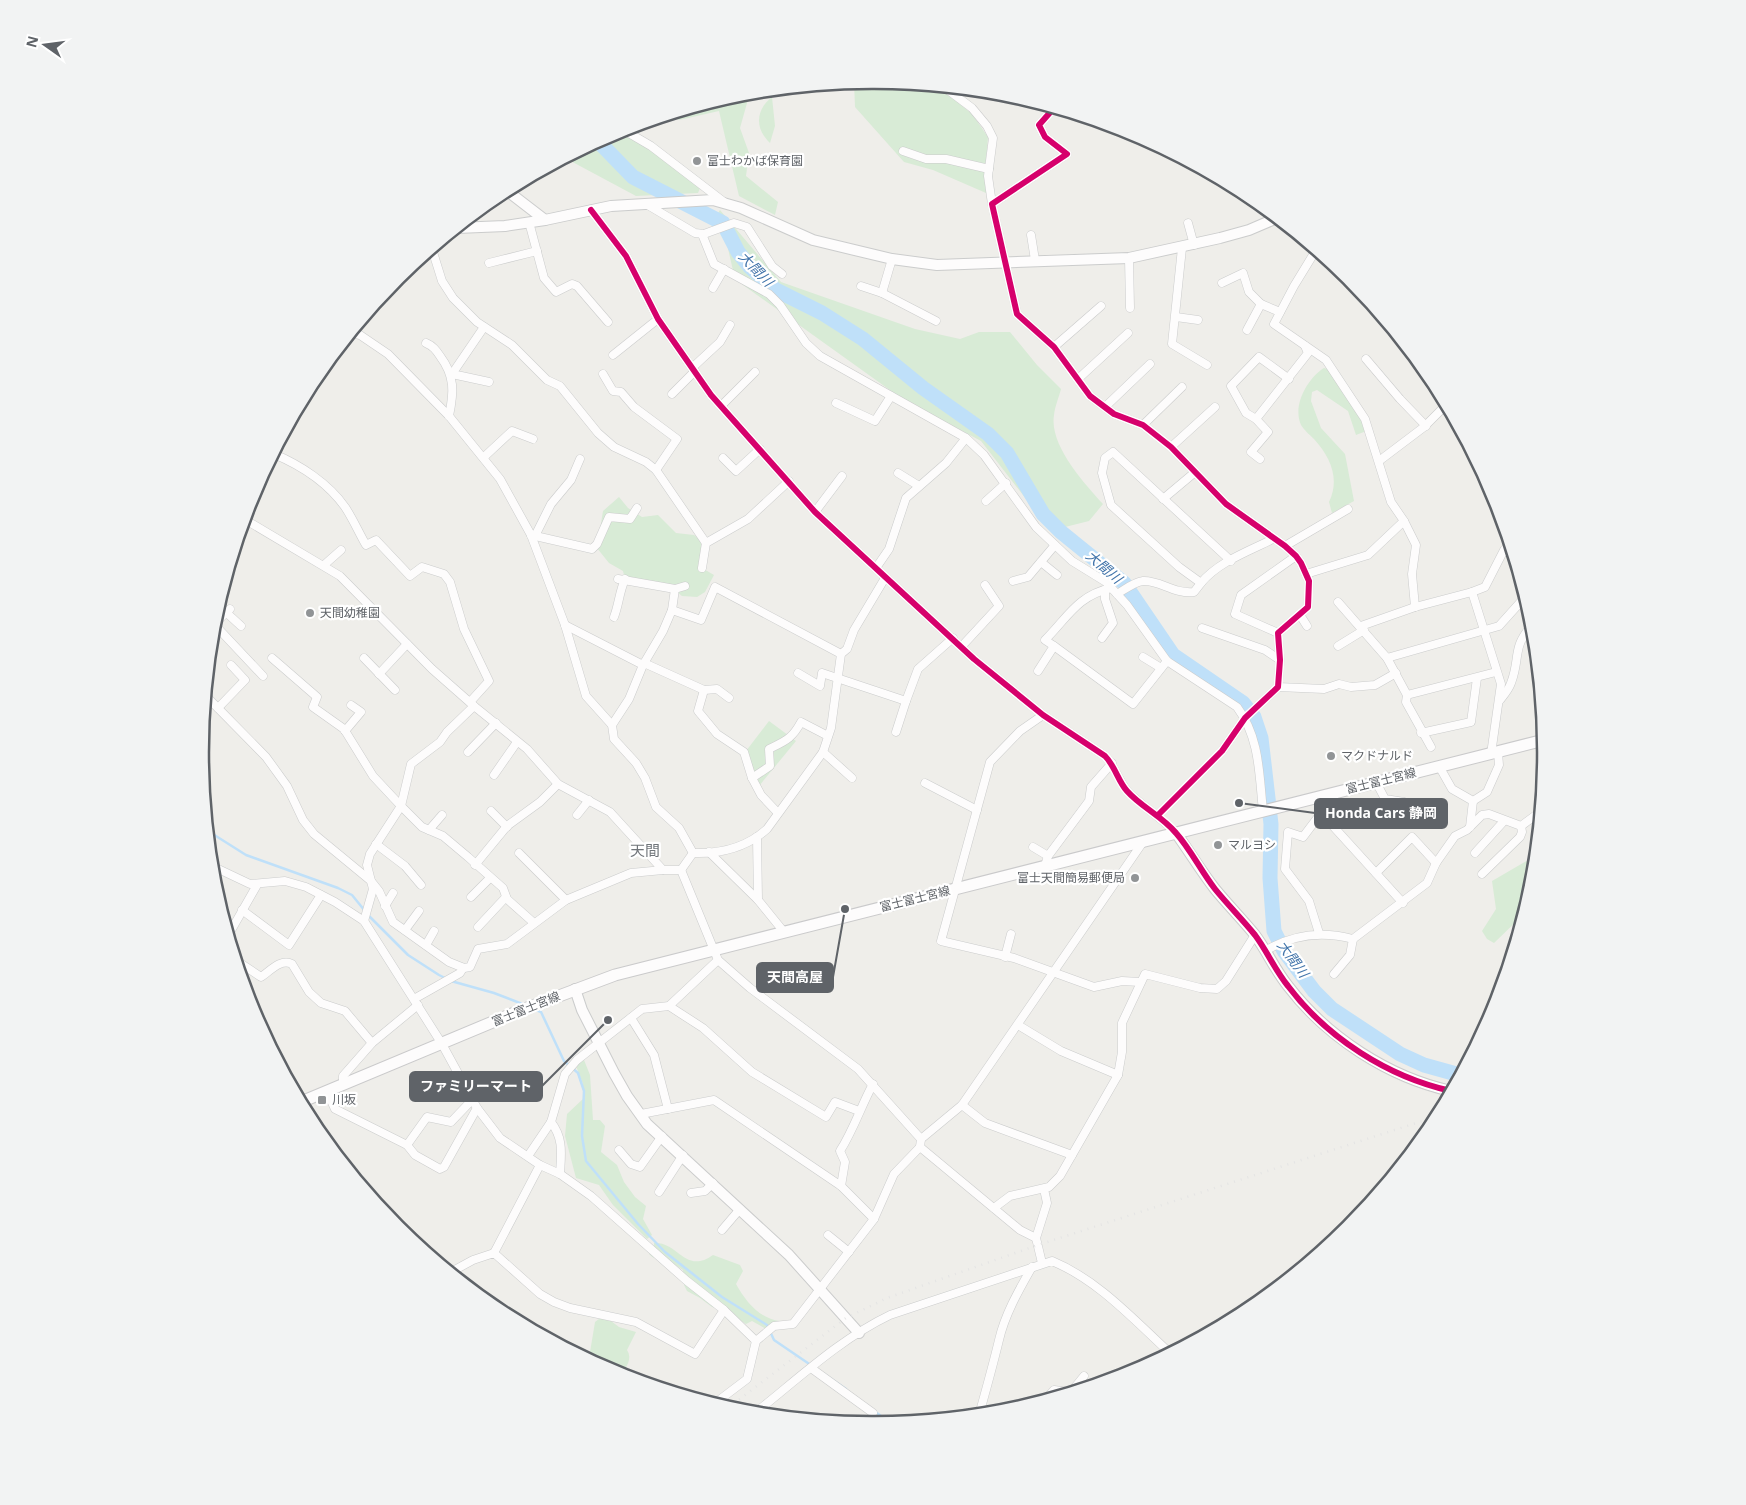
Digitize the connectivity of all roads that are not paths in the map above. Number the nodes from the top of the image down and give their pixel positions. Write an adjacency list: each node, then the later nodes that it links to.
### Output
1 (952, 93): 5 (street)
2 (1050, 113): 9 (street)
3 (631, 134): 8 (street)
4 (903, 151): 5 (street)
5 (989, 169): 9 (street)
6 (513, 195): 11 (street)
7 (645, 203): 8 (street); 10 (street); 16 (street)
8 (725, 203): 24 (street)
9 (992, 204): 26 (street)
10 (591, 210): 11 (street); 39 (street)
11 (545, 220): 13 (street)
12 (1270, 221): 18 (street)
13 (529, 222): 15 (street); 20 (street)
14 (1188, 223): 18 (street)
15 (467, 228)
16 (702, 234): 28 (street); 29 (street)
17 (1031, 235): 25 (street)
18 (1194, 245): 19 (street)
19 (1182, 248): 23 (street); 38 (street)
20 (537, 251): 27 (street); 42 (street)
21 (434, 254): 44 (street)
22 (1313, 255): 37 (street)
23 (1129, 258): 25 (street); 36 (street)
24 (892, 259): 26 (street); 33 (street)
25 (1035, 260): 26 (street)
26 (1006, 262): 50 (street)
27 (489, 263)
28 (724, 269): 32 (street); 64 (street)
29 (782, 274)
30 (1222, 283): 34 (street)
31 (861, 286): 33 (street)
32 (713, 288)
33 (882, 293): 41 (street)
34 (1261, 304): 37 (street); 45 (street)
35 (1101, 306): 50 (street)
36 (1130, 308)
37 (1280, 312): 49 (street)
38 (1176, 317): 40 (street); 54 (street)
39 (658, 319): 51 (street); 55 (street)
40 (1198, 320)
41 (936, 321)
42 (608, 322)
43 (730, 325): 55 (street)
44 (484, 327): 57 (street); 84 (street)
45 (1247, 330)
46 (1128, 333): 59 (street)
47 (358, 334): 70 (street)
48 (426, 343): 57 (street)
49 (1305, 346): 60 (street); 83 (street)
50 (1054, 347): 59 (street)
51 (613, 355)
52 (1366, 359): 73 (street)
53 (1150, 364): 67 (street)
54 (1207, 365)
55 (694, 369): 63 (street); 66 (street)
56 (755, 372): 66 (street)
57 (452, 374): 61 (street); 70 (street)
58 (603, 374): 84 (street)
59 (1078, 378): 67 (street)
60 (1289, 379): 71 (street); 71 (street)
61 (489, 382)
62 (1182, 388): 72 (street)
63 (672, 394)
64 (891, 396): 65 (street); 74 (street)
65 (836, 403)
66 (721, 406): 77 (street)
67 (1105, 407): 72 (street)
68 (1215, 408): 76 (street)
69 (1441, 410): 73 (street)
70 (449, 416): 79 (street)
71 (1256, 419): 82 (street)
72 (1143, 425): 76 (street)
73 (1426, 426): 83 (street)
74 (966, 438): 89 (street); 90 (street)
75 (533, 439): 79 (street)
76 (1171, 447): 86 (street)
77 (760, 449): 80 (street); 88 (street)
78 (279, 456): 171 (street)
79 (484, 457): 98 (street)
80 (723, 458)
81 (580, 459): 98 (street)
82 (1260, 459)
83 (1380, 461): 96 (street)
84 (656, 470): 100 (street)
85 (898, 473): 90 (street)
86 (1194, 473): 91 (street); 99 (street)
87 (842, 476): 95 (street)
88 (789, 481): 95 (street); 100 (street)
89 (1006, 483): 92 (street); 101 (street)
90 (919, 486): 110 (street)
91 (1163, 499): 106 (street); 115 (street)
92 (986, 501)
93 (638, 508): 98 (street)
94 (1348, 509): 102 (street)
95 (815, 512): 110 (street)
96 (1404, 521): 111 (street); 123 (street)
97 (250, 523): 108 (street)
98 (533, 535): 130 (street)
99 (1273, 539): 102 (street); 106 (street)
100 (706, 543): 109 (street)
101 (1055, 545): 107 (street); 119 (street)
102 (1285, 546): 105 (street)
103 (341, 550): 108 (street)
104 (1505, 551): 120 (street)
105 (1296, 556): 111 (street); 138 (street)
106 (1231, 561): 115 (street)
107 (1041, 562): 112 (street); 114 (street)
108 (324, 565): 141 (street)
109 (702, 568)
110 (876, 568): 113 (street)
111 (1306, 574): 128 (street)
112 (1057, 575)
113 (885, 578): 139 (street); 145 (street)
114 (1013, 581)
115 (1201, 583): 119 (street)
116 (985, 585): 142 (street)
117 (685, 586): 118 (street)
118 (675, 589): 125 (street); 129 (street)
119 (1111, 591): 140 (street); 143 (street); 151 (street)
120 (1472, 592): 123 (street); 136 (street)
121 (1338, 602): 134 (street)
122 (1519, 603): 136 (street)
123 (1416, 606): 134 (street)
124 (225, 609): 126 (street)
125 (672, 610): 145 (street); 152 (street)
126 (228, 611): 127 (street); 131 (street)
127 (224, 615)
128 (1300, 615): 132 (street); 138 (street)
129 (614, 617)
130 (565, 625): 152 (street); 177 (street)
131 (241, 626)
132 (1307, 626)
133 (1202, 628): 150 (street)
134 (1362, 628): 144 (street); 149 (street)
135 (221, 631): 160 (street)
136 (1485, 631): 149 (street); 156 (street)
137 (1526, 632): 170 (street)
138 (1278, 633): 150 (street)
139 (953, 638): 142 (street); 168 (street)
140 (1102, 638)
141 (407, 644): 159 (street); 171 (street)
142 (962, 646): 174 (street)
143 (1054, 646): 154 (street); 155 (street)
144 (1338, 646)
145 (841, 654): 162 (street)
146 (272, 658): 178 (street)
147 (364, 658): 159 (street)
148 (1143, 658): 154 (street)
149 (1387, 658): 158 (street)
150 (1280, 660): 163 (street)
151 (1167, 661): 154 (street); 175 (street)
152 (644, 664): 165 (street); 177 (street)
153 (231, 665): 173 (street)
154 (1161, 668)
155 (1038, 671)
156 (1496, 672): 161 (street); 170 (street)
157 (798, 673): 162 (street)
158 (1396, 673): 163 (street); 166 (street)
159 (379, 674): 164 (street)
160 (263, 676)
161 (1477, 678): 166 (street); 180 (street)
162 (837, 680): 168 (street); 181 (street)
163 (1278, 687): 175 (street)
164 (395, 690)
165 (704, 690): 167 (street); 191 (street)
166 (1408, 695): 180 (street)
167 (729, 698)
168 (906, 701): 179 (street)
169 (212, 702): 173 (street)
170 (1499, 702): 187 (street)
171 (472, 704): 176 (street); 200 (street)
172 (352, 705): 178 (street)
173 (218, 708): 233 (street)
174 (1043, 715): 188 (street); 201 (street)
175 (1245, 718): 203 (street); 208 (street)
176 (496, 723): 182 (street); 185 (street)
177 (612, 725): 222 (street)
178 (345, 731): 200 (street)
179 (896, 732)
180 (1422, 733): 184 (street)
181 (828, 736): 186 (street); 191 (street)
182 (518, 742): 190 (street); 195 (street)
183 (1537, 742): 187 (main road, 富士富士宮線)
184 (1431, 747)
185 (468, 752)
186 (823, 752): 192 (street); 204 (street)
187 (1494, 753): 189 (main road, 富士富士宮線); 198 (street)
188 (1112, 763): 208 (street); 224 (street)
189 (1439, 766): 194 (main road, 富士富士宮線); 198 (street)
190 (494, 775)
191 (752, 778): 204 (street)
192 (852, 778)
193 (925, 782): 201 (street)
194 (1376, 782): 196 (main road, 富士富士宮線); 199 (street)
195 (558, 784): 197 (street); 212 (street)
196 (1338, 791): 203 (main road, 富士富士宮線); 205 (street)
197 (589, 800): 207 (street); 228 (street)
198 (1473, 801): 213 (street)
199 (1404, 802)
200 (401, 806): 214 (street); 218 (street)
201 (977, 810): 236 (street)
202 (491, 811): 212 (street)
203 (1263, 811): 215 (main road, 富士富士宮線)
204 (777, 812): 216 (street)
205 (1322, 814): 230 (street); 254 (street)
206 (442, 815): 214 (street)
207 (577, 815)
208 (1158, 815): 215 (street)
209 (1533, 817): 211 (street)
210 (1504, 821): 211 (street); 213 (street); 223 (street)
211 (1521, 826): 231 (street)
212 (507, 827): 226 (street)
213 (1470, 827): 225 (street)
214 (429, 830): 226 (street)
215 (1176, 833): 217 (main road, 富士富士宮線); 256 (street)
216 (757, 838): 221 (street); 242 (street)
217 (1143, 842): 224 (main road, 富士富士宮線); 264 (street)
218 (376, 844): 233 (street); 235 (street)
219 (1034, 846): 224 (street)
220 (519, 852): 241 (street)
221 (709, 852): 222 (street); 242 (street)
222 (693, 853): 229 (street)
223 (1475, 853)
224 (1046, 861): 236 (main road, 富士富士宮線)
225 (1436, 863): 230 (street); 243 (street)
226 (475, 865): 232 (street)
227 (220, 870): 234 (street)
228 (663, 870): 229 (street); 241 (street)
229 (680, 870): 260 (street)
230 (1376, 873): 243 (street)
231 (1482, 874)
232 (490, 878): 239 (street); 240 (street)
233 (371, 881): 244 (street); 247 (street)
234 (257, 884): 238 (street); 245 (street)
235 (421, 885)
236 (954, 890): 253 (main road, 富士富士宮線); 261 (street)
237 (393, 893): 244 (street)
238 (320, 895): 245 (street); 247 (street)
239 (506, 896): 248 (street); 250 (street)
240 (471, 897)
241 (566, 900): 248 (street)
242 (758, 900): 253 (street)
243 (1403, 903): 257 (street)
244 (384, 906): 251 (street)
245 (242, 910): 249 (street)
246 (418, 911): 251 (street)
247 (365, 918): 268 (street)
248 (534, 924): 263 (street)
249 (233, 927)
250 (478, 927)
251 (405, 930): 258 (street)
252 (434, 931): 258 (street)
253 (784, 932): 260 (main road, 富士富士宮線)
254 (1318, 933): 257 (street); 259 (street)
255 (1010, 934): 261 (street)
256 (1255, 935): 259 (street); 266 (street)
257 (1353, 939): 265 (street)
258 (426, 945): 263 (street)
259 (1265, 950): 278 (street)
260 (716, 955): 267 (main road, 富士富士宮線); 269 (street); 276 (street)
261 (1005, 956): 264 (street)
262 (244, 966): 272 (street)
263 (463, 968): 268 (street)
264 (1054, 973): 266 (street); 271 (street)
265 (1334, 974)
266 (1140, 982): 275 (street)
267 (575, 989): 273 (street); 274 (main road, 富士富士宮線)
268 (416, 1002): 272 (street); 274 (street)
269 (669, 1006): 270 (street); 285 (street)
270 (631, 1018): 273 (street); 284 (street)
271 (1018, 1025): 275 (street); 282 (street)
272 (372, 1042): 277 (street)
273 (599, 1042): 286 (street); 287 (street)
274 (442, 1044): 277 (main road, 富士富士宮線); 281 (street)
275 (1118, 1075): 293 (street)
276 (873, 1084): 285 (street); 289 (street)
277 (343, 1085): 279 (main road, 富士富士宮線)
278 (1444, 1090)
279 (327, 1092): 280 (main road, 富士富士宮線); 290 (street)
280 (308, 1099)
281 (472, 1100): 283 (street); 290 (street)
282 (962, 1105): 289 (street); 293 (street)
283 (477, 1108): 290 (street); 294 (street)
284 (668, 1109): 286 (street); 298 (street)
285 (859, 1110): 298 (street)
286 (641, 1114): 288 (street)
287 (551, 1122): 294 (street); 296 (street)
288 (662, 1136): 291 (street); 292 (street)
289 (920, 1143): 302 (street); 304 (street)
290 (407, 1145)
291 (619, 1150)
292 (683, 1155): 297 (street); 300 (street)
293 (1072, 1155): 299 (street)
294 (528, 1156): 295 (street)
295 (540, 1165): 296 (street); 309 (street)
296 (560, 1174): 314 (street)
297 (713, 1183): 301 (street); 303 (street)
298 (841, 1186): 304 (street)
299 (1044, 1189): 302 (street); 307 (street)
300 (659, 1192)
301 (691, 1193)
302 (994, 1208): 307 (street)
303 (740, 1210): 305 (street); 313 (street)
304 (874, 1219): 308 (street)
305 (722, 1230)
306 (828, 1235): 308 (street)
307 (1036, 1238): 310 (street)
308 (849, 1252): 313 (street)
309 (494, 1253): 312 (street); 314 (street)
310 (1042, 1263): 311 (street); 317 (street)
311 (1032, 1267): 315 (street); 323 (street)
312 (456, 1269)
313 (820, 1290): 315 (street); 316 (street)
314 (724, 1310): 316 (street)
315 (859, 1333): 318 (street)
316 (756, 1342): 321 (street)
317 (1165, 1349)
318 (811, 1368): 322 (street); 324 (street)
319 (1084, 1376): 320 (street)
320 (1077, 1384)
321 (721, 1398)
322 (764, 1407)
323 (981, 1407)
324 (873, 1413)

